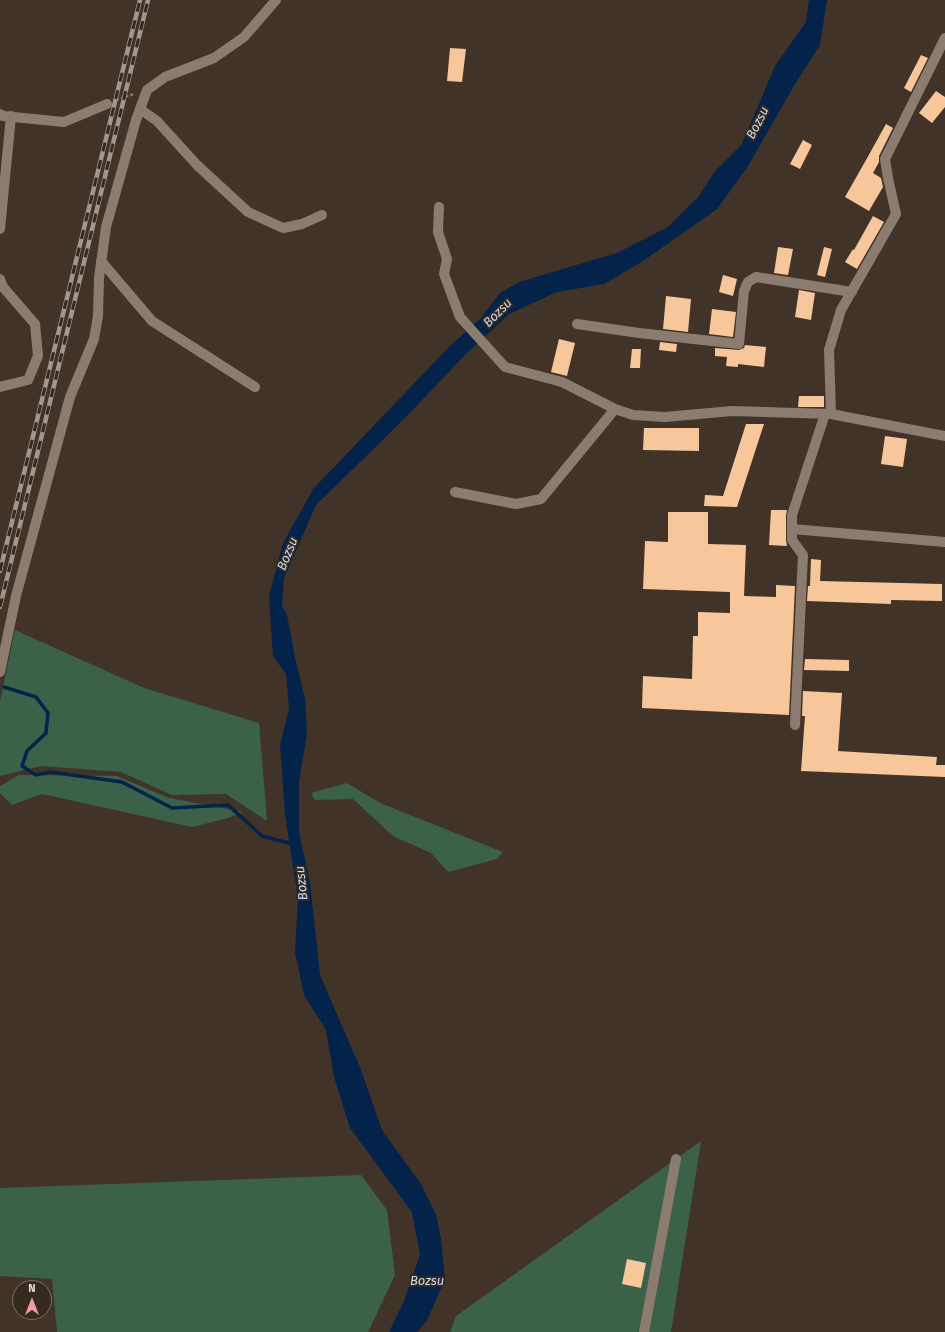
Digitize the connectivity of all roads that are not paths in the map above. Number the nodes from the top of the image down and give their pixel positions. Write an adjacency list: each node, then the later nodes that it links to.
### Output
1 (276, 0): 3 (street)
2 (945, 38): 14 (street)
3 (147, 90): 4 (street); 6 (street)
4 (136, 94)
5 (107, 104): 8 (street)
6 (140, 109): 10 (street); 12 (street)
7 (0, 114): 8 (street)
8 (11, 116): 11 (street)
9 (438, 207): 18 (street)
10 (322, 215)
11 (0, 229)
12 (101, 261): 17 (street); 24 (street)
13 (0, 279): 16 (street)
14 (852, 292): 15 (street); 19 (street)
15 (577, 324)
16 (0, 387)
17 (255, 387)
18 (615, 409): 19 (street); 21 (street)
19 (828, 414): 20 (street); 22 (street)
20 (945, 436)
21 (455, 492)
22 (792, 529): 23 (street); 25 (street)
23 (945, 542)
24 (0, 672)
25 (795, 725)
26 (676, 1159): 27 (street)
27 (644, 1332)

